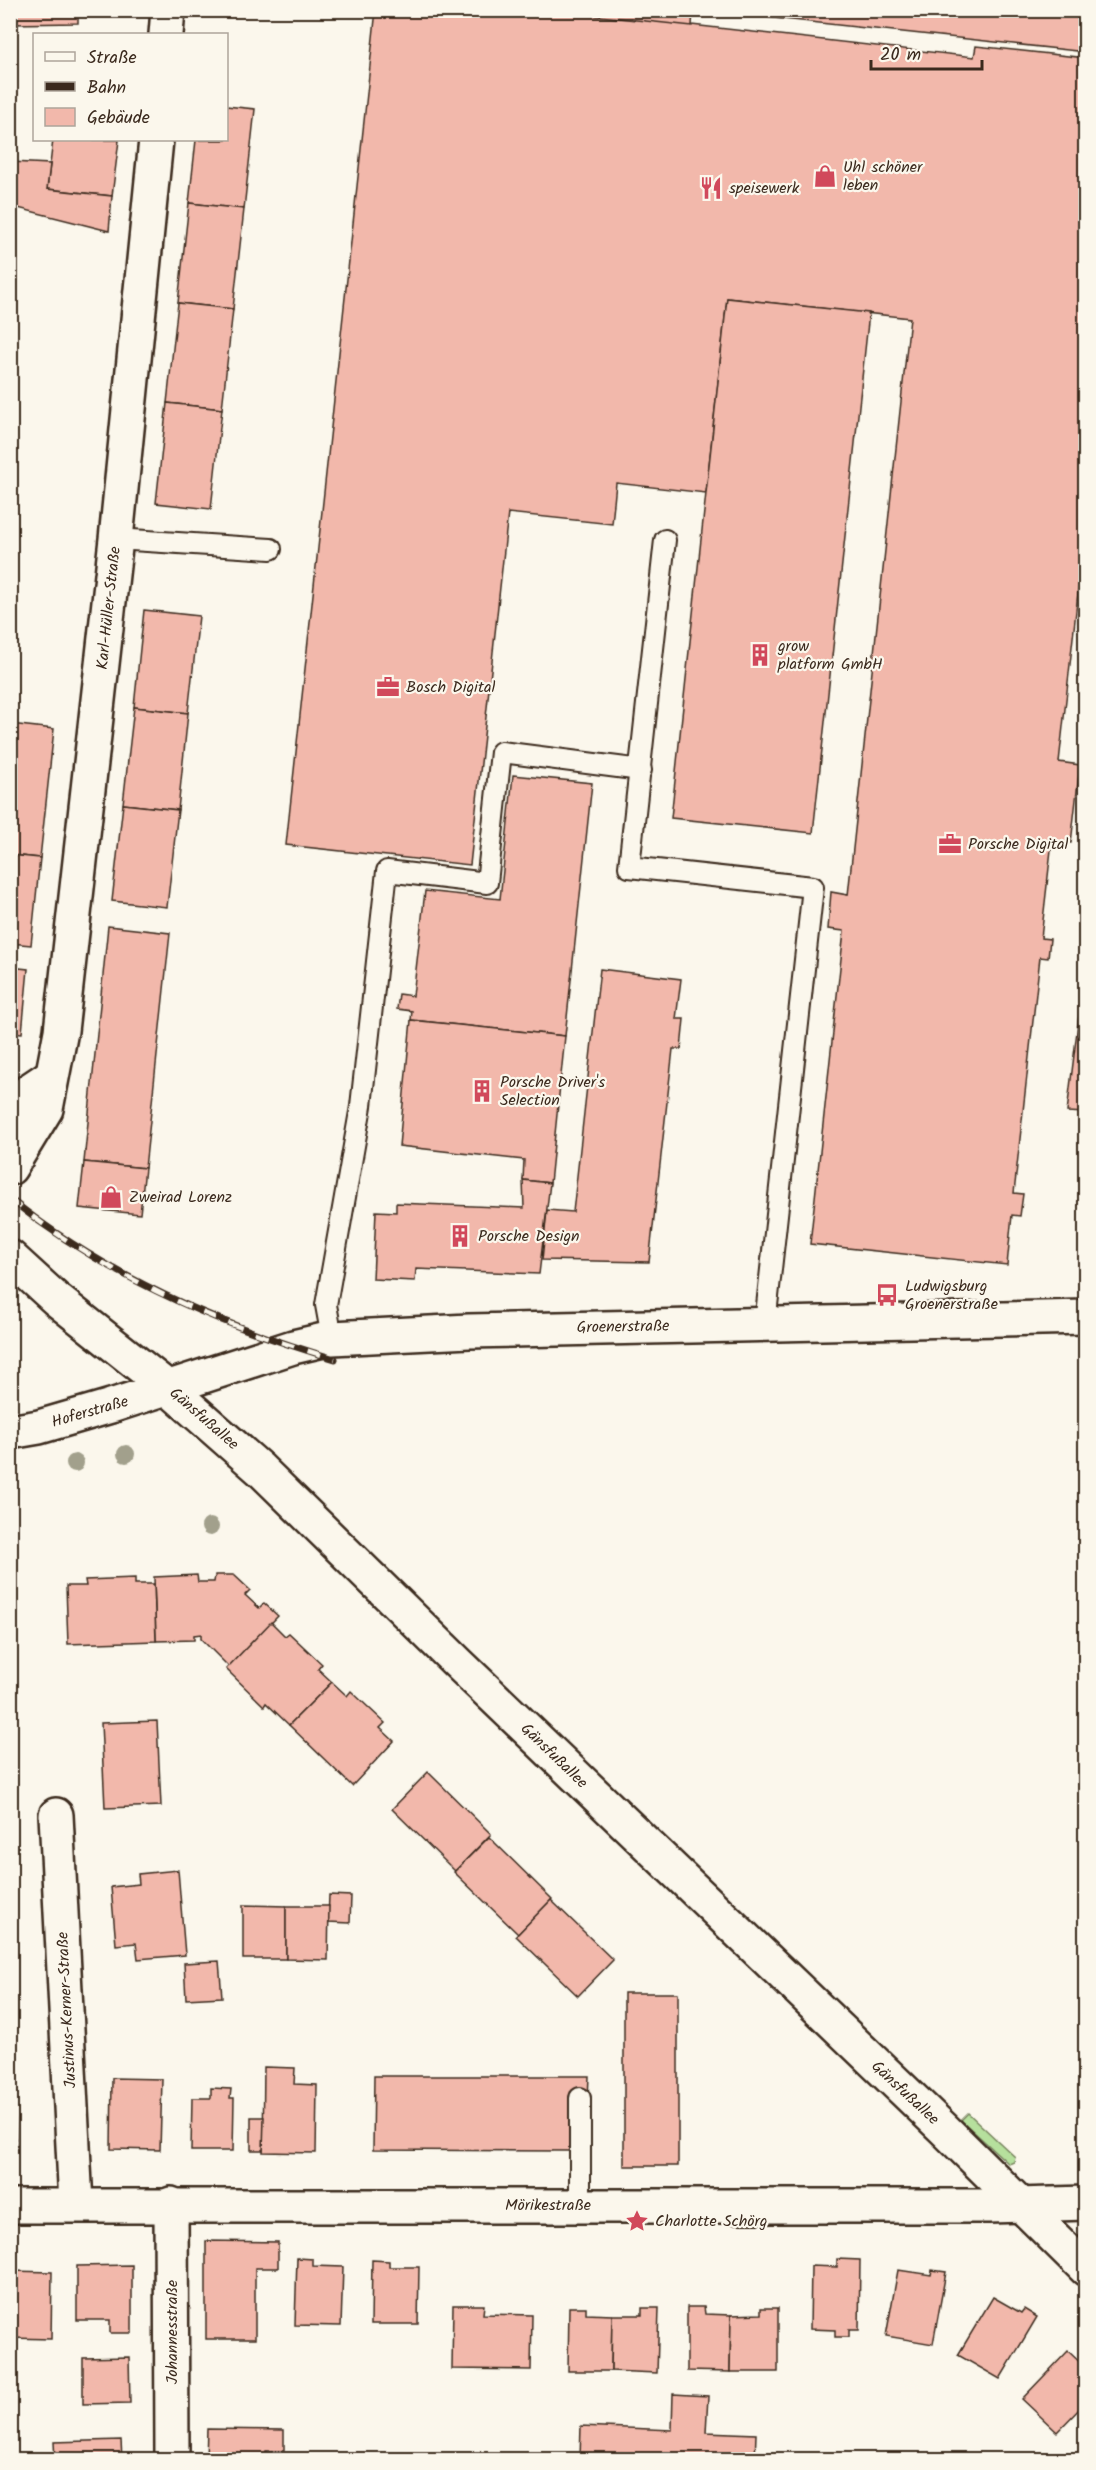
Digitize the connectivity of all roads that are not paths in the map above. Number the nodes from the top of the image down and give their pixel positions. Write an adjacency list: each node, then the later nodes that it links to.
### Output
1 (168, 10): 2 (street)
2 (166, 33)
3 (156, 141): 4 (street, Karl-Hüller-Straße)
4 (116, 539): 6 (lane); 8 (street, Karl-Hüller-Straße)
5 (665, 540): 7 (lane)
6 (271, 549)
7 (641, 770): 13 (lane); 14 (lane)
8 (52, 1075): 9 (street); 10 (street, Karl-Hüller-Straße)
9 (10, 1109)
10 (10, 1168)
11 (10, 1257): 15 (street, Gänsfußallee)
12 (1086, 1317): 13 (street, Groenerstraße)
13 (765, 1324): 14 (street, Groenerstraße)
14 (332, 1338): 15 (street, Groenerstraße)
15 (168, 1388): 16 (street, Hoferstraße); 22 (street, Gänsfußallee)
16 (10, 1432)
17 (56, 1815): 20 (street, Justinus-Kerner-Straße)
18 (580, 2098): 23 (lane)
19 (1086, 2203): 22 (street, Mörikestraße)
20 (76, 2204): 21 (street, Mörikestraße); 24 (street, Mörikestraße)
21 (171, 2204): 23 (street, Mörikestraße); 26 (street, Johannesstraße)
22 (1021, 2204): 23 (street, Mörikestraße); 25 (street, Gänsfußallee)
23 (580, 2205)
24 (10, 2206)
25 (1086, 2269)
26 (172, 2460)

